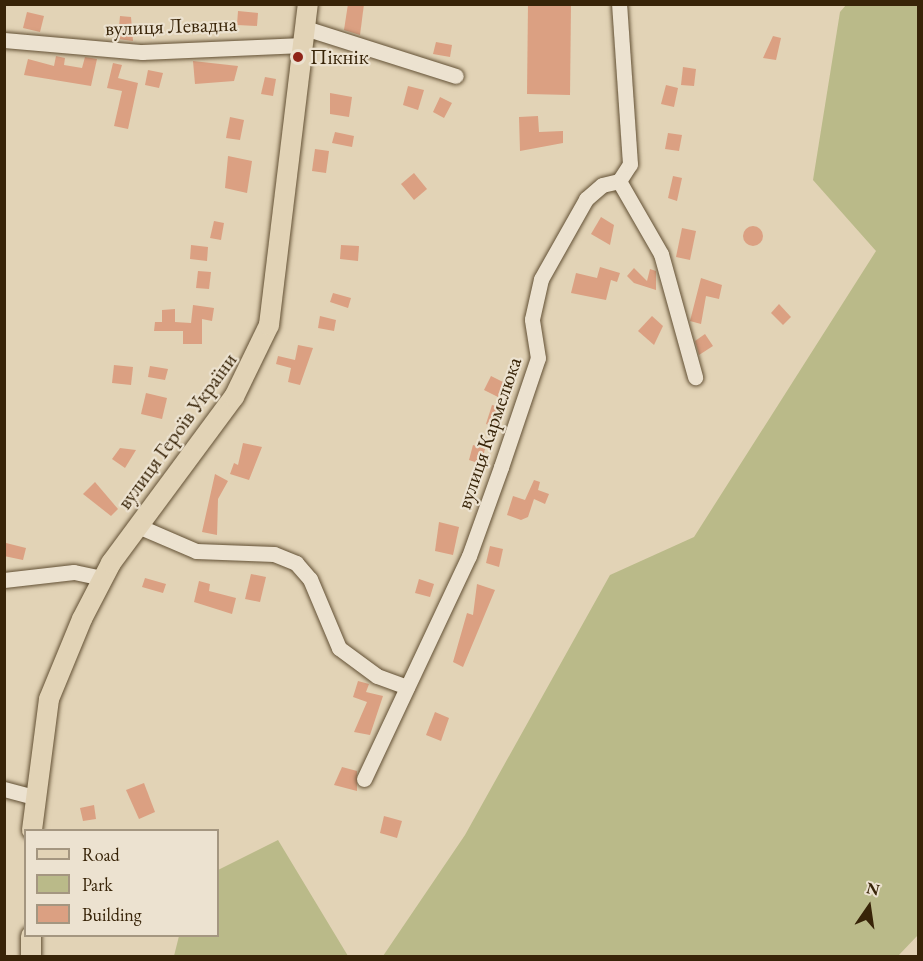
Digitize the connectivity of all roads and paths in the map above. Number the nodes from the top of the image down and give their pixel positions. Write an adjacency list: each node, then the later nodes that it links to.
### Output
1 (308, 4): 3 (main road, вулиця Героїв України)
2 (619, 4): 6 (street)
3 (304, 37): 4 (street, вулиця Левадна); 5 (street); 8 (main road, вулиця Героїв України)
4 (4, 40)
5 (456, 76)
6 (619, 182): 7 (street); 11 (street, вулиця Кармелюка)
7 (695, 377)
8 (138, 526): 9 (main road, вулиця Героїв України); 11 (street)
9 (103, 578): 10 (street); 14 (main road, вулиця Героїв України)
10 (4, 580)
11 (406, 687): 12 (street, вулиця Кармелюка)
12 (364, 779)
13 (4, 789): 14 (street)
14 (34, 797): 15 (main road, вулиця Героїв України)
15 (32, 829)
16 (31, 937): 17 (main road)
17 (31, 957)

